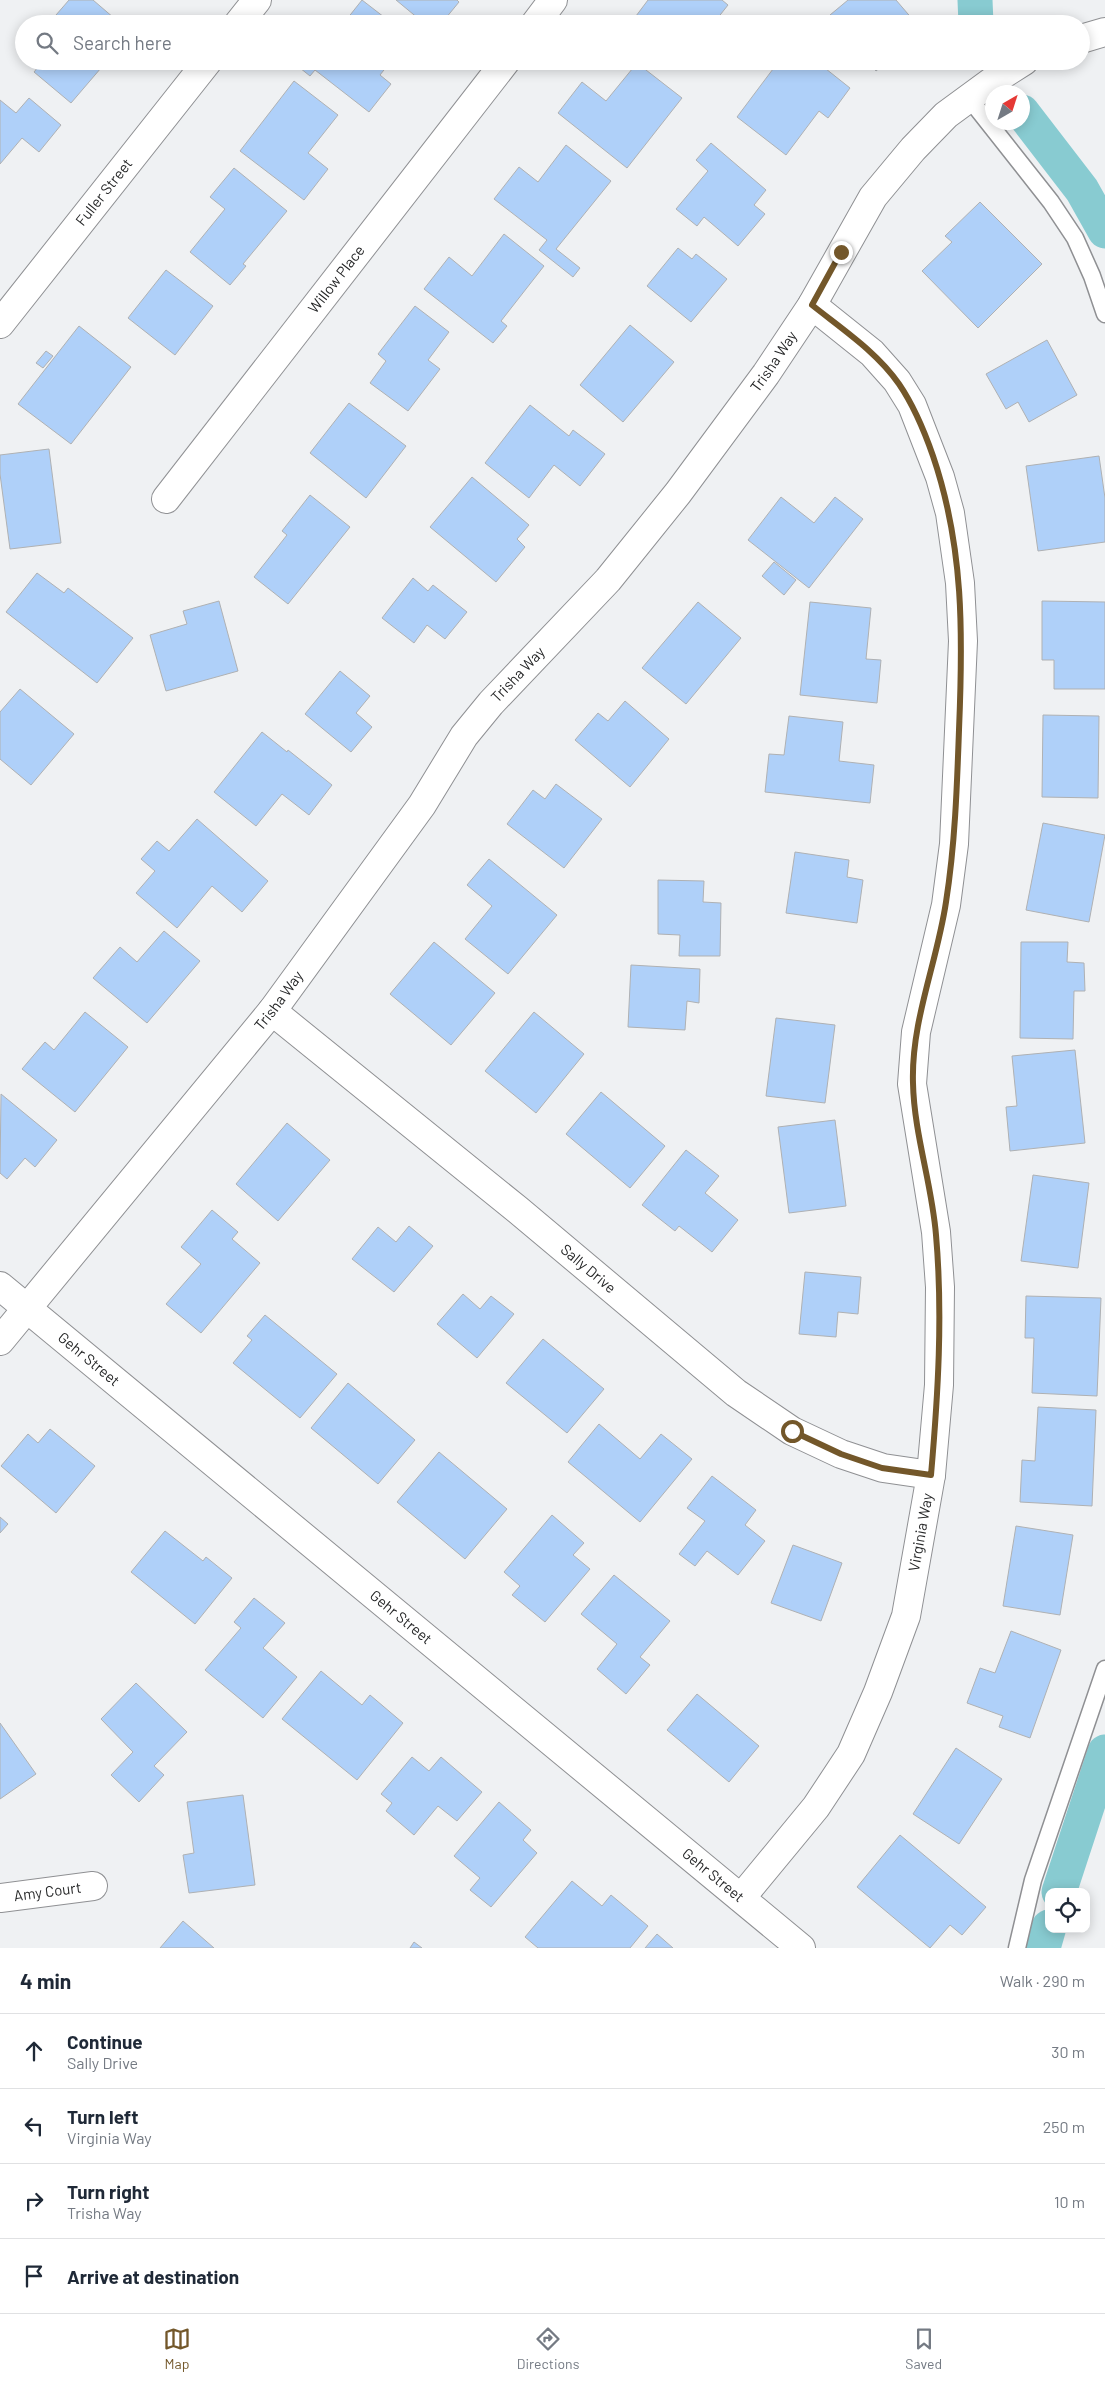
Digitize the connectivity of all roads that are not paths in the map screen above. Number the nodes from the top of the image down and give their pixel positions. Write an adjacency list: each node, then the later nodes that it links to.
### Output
1 (257, 0): 3 (street)
2 (553, 0): 4 (street)
3 (245, 15)
4 (542, 15)
5 (1105, 32): 6 (street)
6 (1090, 36)
7 (201, 70): 13 (street, Fuller Street)
8 (499, 70): 14 (street, Willow Place)
9 (1010, 70): 10 (street, Trisha Way)
10 (968, 98): 11 (street, Trisha Way); 12 (lane)
11 (812, 305): 15 (street, Trisha Way); 19 (street, Virginia Way)
12 (1105, 314)
13 (0, 324)
14 (166, 499)
15 (272, 1011): 17 (street, Trisha Way); 19 (street, Sally Drive)
16 (0, 1286): 17 (street, Gehr Street)
17 (26, 1308): 18 (street, Trisha Way); 23 (street, Gehr Street)
18 (0, 1341)
19 (931, 1475): 23 (street, Virginia Way)
20 (1105, 1669): 25 (lane)
21 (93, 1886): 22 (street, Amy Court)
22 (0, 1898)
23 (741, 1898): 24 (street, Gehr Street)
24 (801, 1948)
25 (1017, 1948)

